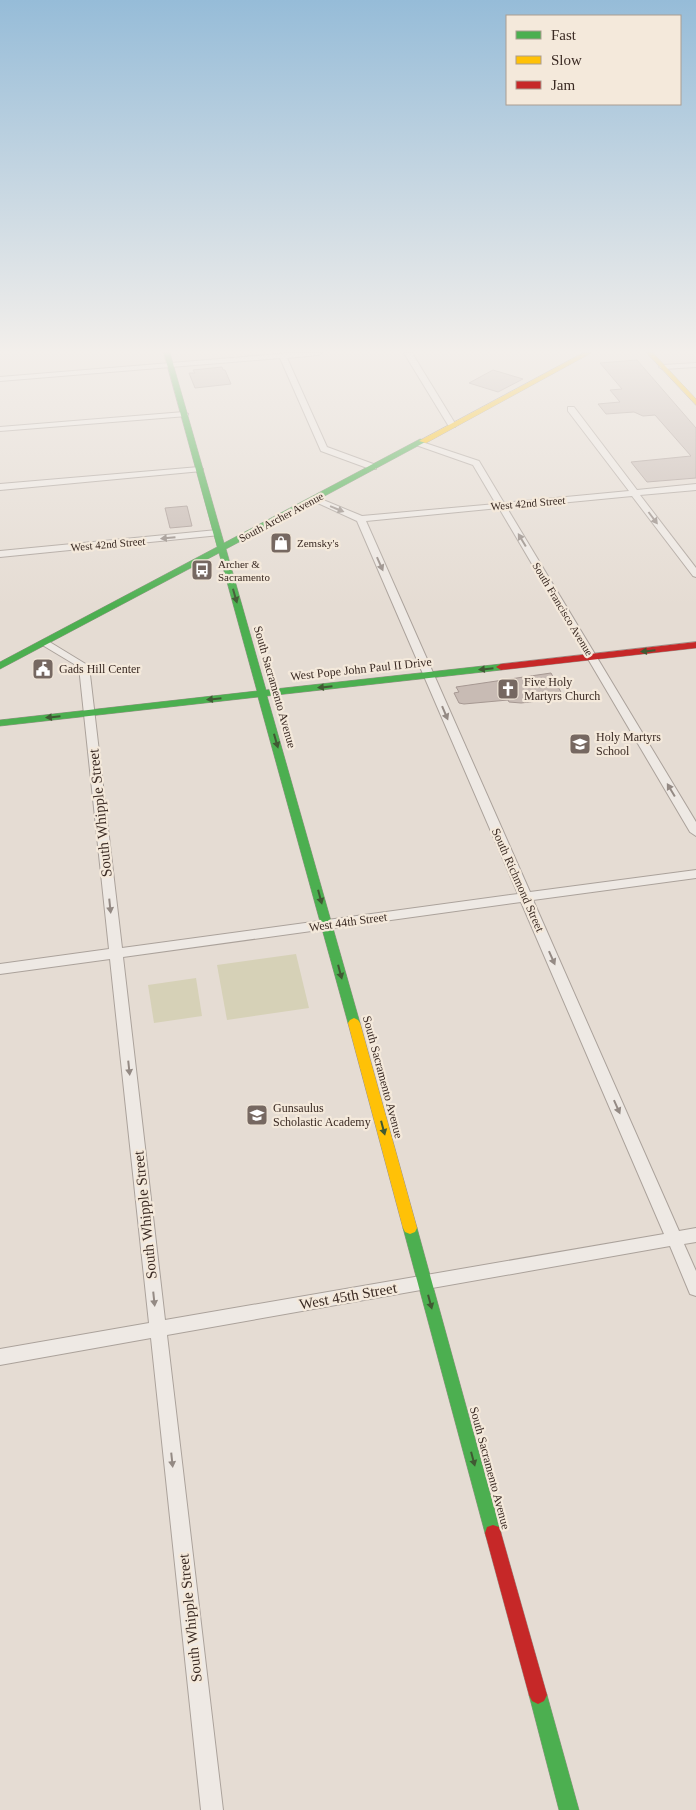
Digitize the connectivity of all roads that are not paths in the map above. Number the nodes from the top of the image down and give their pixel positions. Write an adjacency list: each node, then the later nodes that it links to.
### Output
1 (190, 437): 7 (street, South Sacramento Avenue)
2 (319, 437): 6 (street)
3 (429, 437): 5 (street, South Archer Avenue)
4 (593, 437): 10 (street)
5 (419, 443): 6 (street, South Archer Avenue); 12 (street, South Francisco Avenue)
6 (373, 467): 11 (street, South Archer Avenue)
7 (199, 469): 8 (street); 14 (street, South Sacramento Avenue)
8 (0, 487)
9 (696, 487): 10 (street, West 42nd Street)
10 (635, 493): 12 (street, West 42nd Street); 17 (street, one-way to 17)
11 (313, 499): 13 (street, one-way to 13); 15 (street, South Archer Avenue)
12 (502, 506): 13 (street, West 42nd Street); 20 (street, South Francisco Avenue, one-way to 12)
13 (361, 519): 22 (street, South Richmond Street, one-way to 22)
14 (217, 534): 15 (street, South Sacramento Avenue); 16 (street, West 42nd Street, one-way to 16)
15 (221, 549): 18 (street, South Archer Avenue); 23 (street, South Sacramento Avenue, one-way to 23)
16 (0, 554)
17 (696, 574)
18 (44, 643): 21 (street, South Archer Avenue); 24 (street, South Whipple Street)
19 (696, 645): 20 (street, West Pope John Paul II Drive, one-way to 20)
20 (592, 657): 22 (street, West Pope John Paul II Drive, one-way to 22); 26 (street, South Francisco Avenue, one-way to 20)
21 (0, 666)
22 (429, 675): 23 (street, West Pope John Paul II Drive, one-way to 23); 28 (street, South Richmond Street, one-way to 28)
23 (263, 694): 24 (street, West Pope John Paul II Drive, one-way to 24); 29 (street, South Sacramento Avenue, one-way to 29)
24 (89, 713): 25 (street, West Pope John Paul II Drive, one-way to 25); 30 (street, South Whipple Street, one-way to 30)
25 (0, 723)
26 (696, 832)
27 (696, 874): 28 (street, West 44th Street)
28 (526, 898): 29 (street, West 44th Street); 33 (street, South Richmond Street, one-way to 33)
29 (327, 925): 30 (street, West 44th Street); 34 (street, South Sacramento Avenue, one-way to 34)
30 (116, 954): 31 (street, West 44th Street); 36 (street, South Whipple Street, one-way to 36)
31 (0, 969)
32 (696, 1234): 33 (street, West 45th Street)
33 (674, 1238): 34 (street, West 45th Street); 35 (street, South Richmond Street)
34 (425, 1282): 36 (street, West 45th Street); 39 (street, South Sacramento Avenue, one-way to 39)
35 (696, 1289)
36 (158, 1330): 37 (street, West 45th Street); 38 (street, South Whipple Street, one-way to 38)
37 (0, 1357)
38 (212, 1810)
39 (569, 1810)

